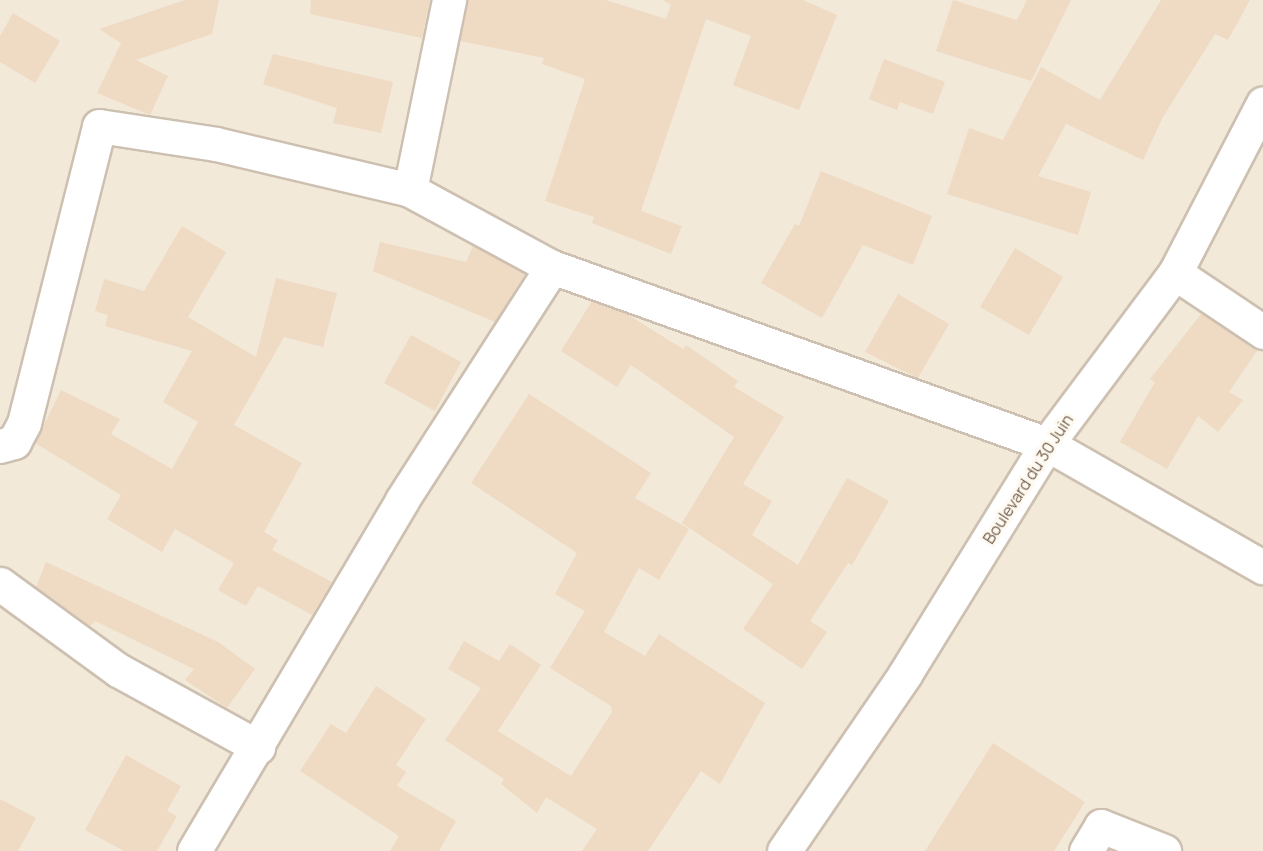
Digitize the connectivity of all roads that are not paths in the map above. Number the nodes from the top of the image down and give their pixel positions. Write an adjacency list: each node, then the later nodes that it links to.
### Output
1 (449, 0): 3 (street)
2 (1263, 103): 5 (street, Boulevard du 30 Juin)
3 (410, 190): 4 (street); 8 (street)
4 (552, 267): 7 (street); 11 (street)
5 (1175, 273): 6 (street); 7 (street, Boulevard du 30 Juin)
6 (1263, 332)
7 (1047, 444): 9 (street); 13 (street, Boulevard du 30 Juin)
8 (0, 446)
9 (1263, 567)
10 (0, 584): 11 (street)
11 (258, 747): 12 (street)
12 (194, 851)
13 (784, 851)
14 (1086, 851): 15 (street)
15 (1164, 851)

